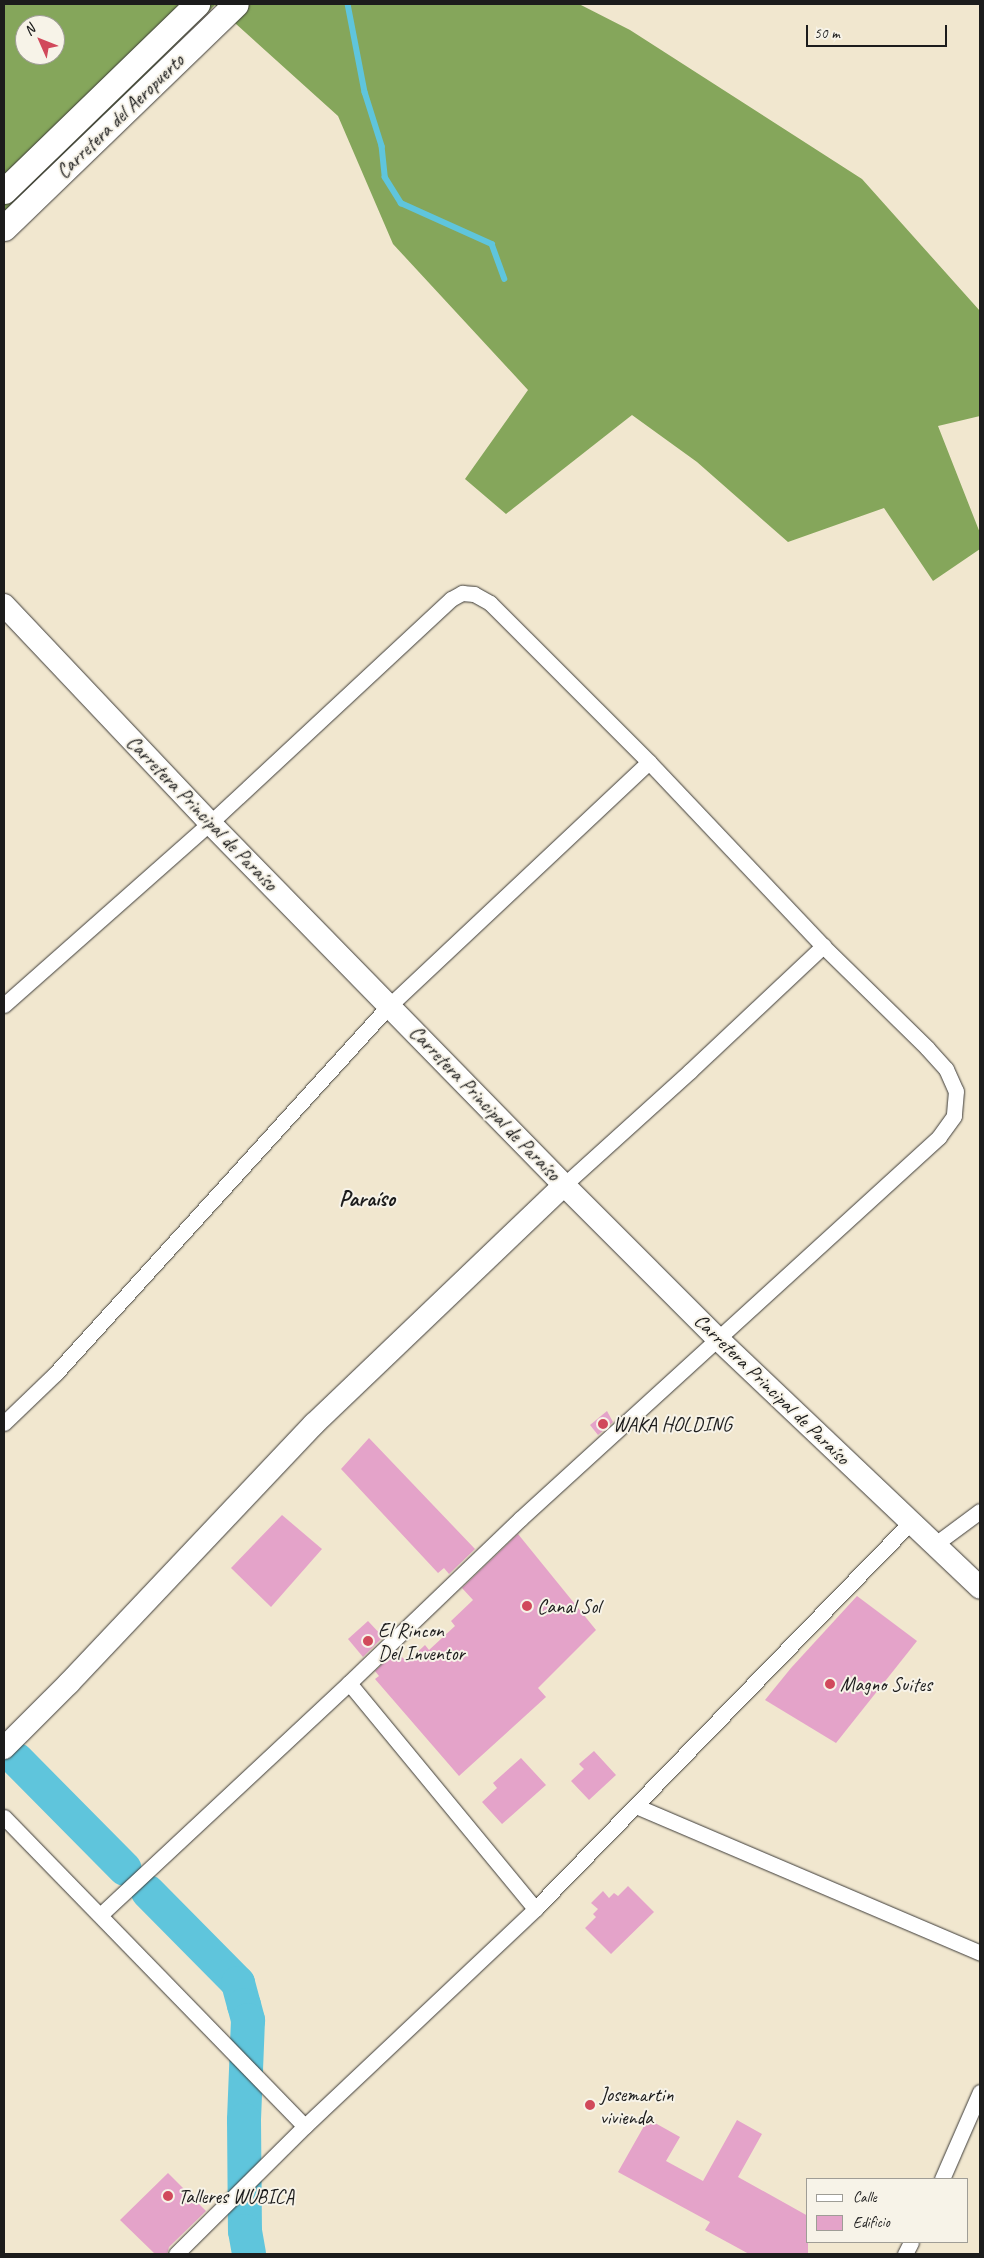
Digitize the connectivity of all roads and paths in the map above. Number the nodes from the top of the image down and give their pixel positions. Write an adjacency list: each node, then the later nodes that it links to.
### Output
1 (197, 4): 3 (main road, Carretera del Aeropuerto)
2 (236, 4): 4 (main road, Carretera del Aeropuerto)
3 (4, 191)
4 (4, 228)
5 (4, 605): 7 (street, Carretera Principal de Paraíso)
6 (649, 762): 7 (street); 8 (street); 10 (street)
7 (210, 823): 9 (street); 10 (street, Carretera Principal de Paraíso)
8 (823, 946): 11 (street); 12 (street)
9 (4, 1005)
10 (390, 1005): 11 (street, Carretera Principal de Paraíso); 13 (street)
11 (564, 1185): 12 (street, Carretera Principal de Paraíso); 19 (street)
12 (718, 1339): 15 (street, Carretera Principal de Paraíso); 18 (street)
13 (4, 1423)
14 (980, 1511): 16 (street)
15 (911, 1522): 16 (street, Carretera Principal de Paraíso); 20 (street)
16 (934, 1546): 17 (street, Carretera Principal de Paraíso)
17 (980, 1588)
18 (349, 1684): 22 (street); 23 (street)
19 (4, 1748)
20 (636, 1806): 22 (street); 24 (street)
21 (4, 1818): 23 (street)
22 (535, 1909): 26 (street)
23 (100, 1915): 26 (street)
24 (980, 1953)
25 (980, 2092): 27 (street)
26 (305, 2126): 28 (street)
27 (942, 2178)
28 (176, 2254)

